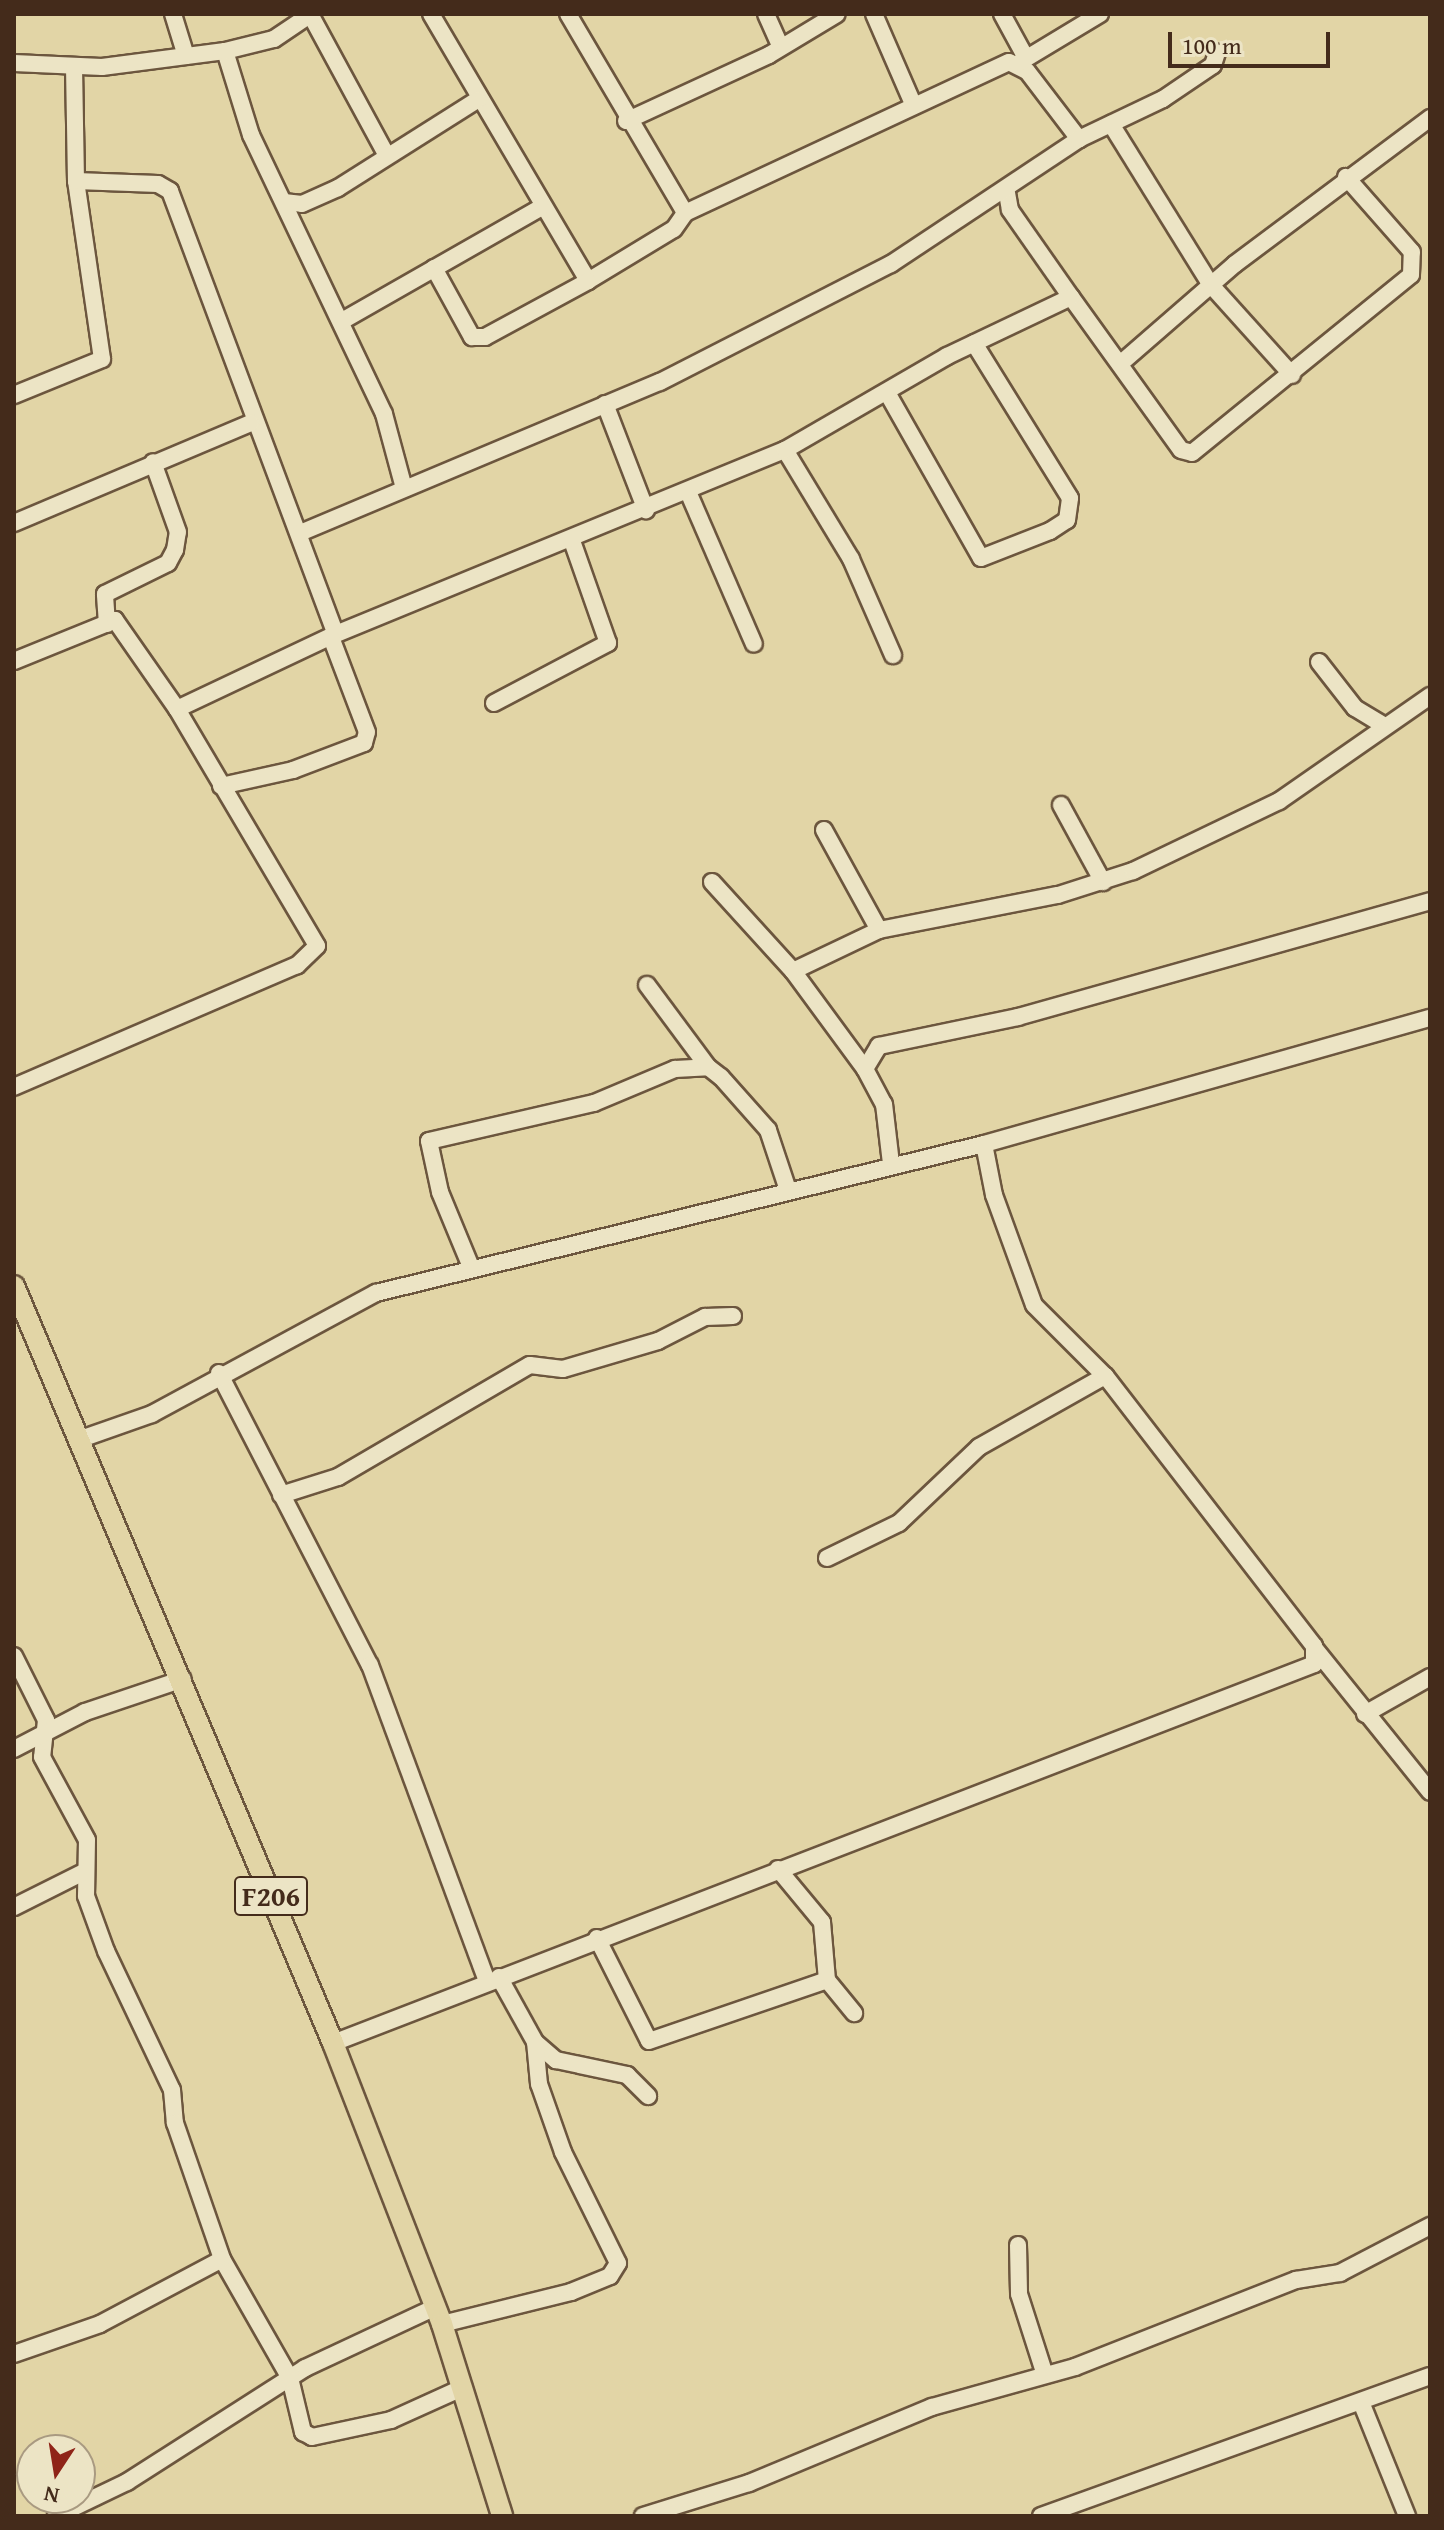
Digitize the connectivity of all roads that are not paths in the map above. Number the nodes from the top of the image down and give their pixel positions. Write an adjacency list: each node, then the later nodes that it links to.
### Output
1 (173, 14): 13 (street)
2 (310, 14): 11 (street); 23 (street)
3 (431, 14): 17 (street)
4 (766, 14): 10 (street)
5 (837, 14): 10 (street)
6 (874, 14): 18 (street)
7 (1002, 14): 14 (street)
8 (1100, 14): 14 (street)
9 (571, 15): 20 (street)
10 (780, 45): 20 (street)
11 (225, 51): 13 (street); 27 (street)
12 (1217, 53): 21 (street)
13 (186, 56): 16 (street)
14 (1021, 61): 18 (street); 22 (street)
15 (14, 63): 16 (street)
16 (74, 66): 25 (street)
17 (477, 100): 23 (street); 28 (street)
18 (914, 106): 29 (street)
19 (1430, 118): 24 (street)
20 (626, 121): 29 (street)
21 (1111, 124): 22 (street); 32 (street)
22 (1079, 139): 26 (street)
23 (386, 154): 27 (street)
24 (1346, 177): 32 (street); 37 (street)
25 (76, 181): 38 (street); 41 (street)
26 (1007, 193): 33 (street); 40 (street)
27 (284, 202): 34 (street)
28 (540, 208): 30 (street); 31 (street)
29 (685, 213): 31 (street)
30 (434, 268): 31 (street); 34 (street)
31 (588, 281)
32 (1211, 285): 36 (street); 37 (street)
33 (1071, 297): 35 (street); 36 (street)
34 (342, 321): 44 (street)
35 (974, 343): 39 (street); 39 (street)
36 (1120, 364): 37 (street)
37 (1292, 375)
38 (14, 395)
39 (889, 396): 42 (street)
40 (605, 404): 44 (street); 46 (street)
41 (251, 423): 43 (street); 48 (street)
42 (785, 450): 45 (street); 53 (street)
43 (153, 462): 47 (street); 50 (street)
44 (404, 488): 48 (street)
45 (689, 494): 46 (street); 52 (street)
46 (646, 510): 49 (street)
47 (14, 523)
48 (300, 533): 51 (street)
49 (572, 541): 51 (street); 57 (street)
50 (107, 624): 54 (street); 58 (street)
51 (334, 635): 58 (street); 60 (street)
52 (754, 644)
53 (893, 655)
54 (14, 661)
55 (1319, 662): 59 (street)
56 (1430, 696): 59 (street)
57 (494, 703)
58 (177, 709): 60 (street)
59 (1385, 726): 64 (street)
60 (221, 786): 72 (street)
61 (1061, 805): 64 (street)
62 (824, 830): 66 (street)
63 (712, 882): 67 (street)
64 (1103, 882): 66 (street)
65 (1430, 901): 71 (street)
66 (879, 930): 67 (street)
67 (793, 971): 71 (street)
68 (647, 985): 70 (street)
69 (1430, 1018): 73 (street)
70 (708, 1067): 75 (street); 76 (street)
71 (865, 1069): 74 (street)
72 (14, 1087)
73 (984, 1144): 74 (street); 80 (street)
74 (891, 1164): 75 (street)
75 (788, 1190): 76 (street)
76 (471, 1267): 79 (street)
77 (14, 1286): 81 (main road, F206)
78 (733, 1316): 82 (street)
79 (219, 1373): 81 (street); 82 (street)
80 (1105, 1376): 83 (street); 84 (street)
81 (78, 1440): 87 (main road, F206)
82 (281, 1495): 96 (street)
83 (827, 1558)
84 (1316, 1650): 88 (street); 92 (street)
85 (14, 1656): 89 (street)
86 (1430, 1677): 88 (street)
87 (183, 1679): 89 (street); 100 (main road, F206)
88 (1365, 1714): 91 (street)
89 (43, 1735): 90 (street); 93 (street)
90 (14, 1749)
91 (1430, 1792)
92 (778, 1869): 95 (street); 97 (street)
93 (86, 1871): 94 (street); 104 (street)
94 (14, 1907)
95 (597, 1938): 96 (street); 97 (street)
96 (493, 1979): 99 (street); 100 (street)
97 (827, 1980): 98 (street)
98 (854, 2013)
99 (535, 2042): 101 (street); 105 (street)
100 (333, 2043): 105 (main road, F206)
101 (648, 2096)
102 (1430, 2226): 107 (street)
103 (1018, 2245): 107 (street)
104 (222, 2259): 106 (street); 109 (street)
105 (439, 2316): 109 (street); 110 (main road, F206)
106 (14, 2354)
107 (1045, 2375): 114 (street)
108 (1430, 2376): 111 (street)
109 (290, 2378): 110 (street); 112 (street)
110 (462, 2388): 113 (main road, F206)
111 (1361, 2402): 115 (street); 116 (street)
112 (56, 2516)
113 (502, 2516)
114 (643, 2516)
115 (1041, 2516)
116 (1407, 2516)

